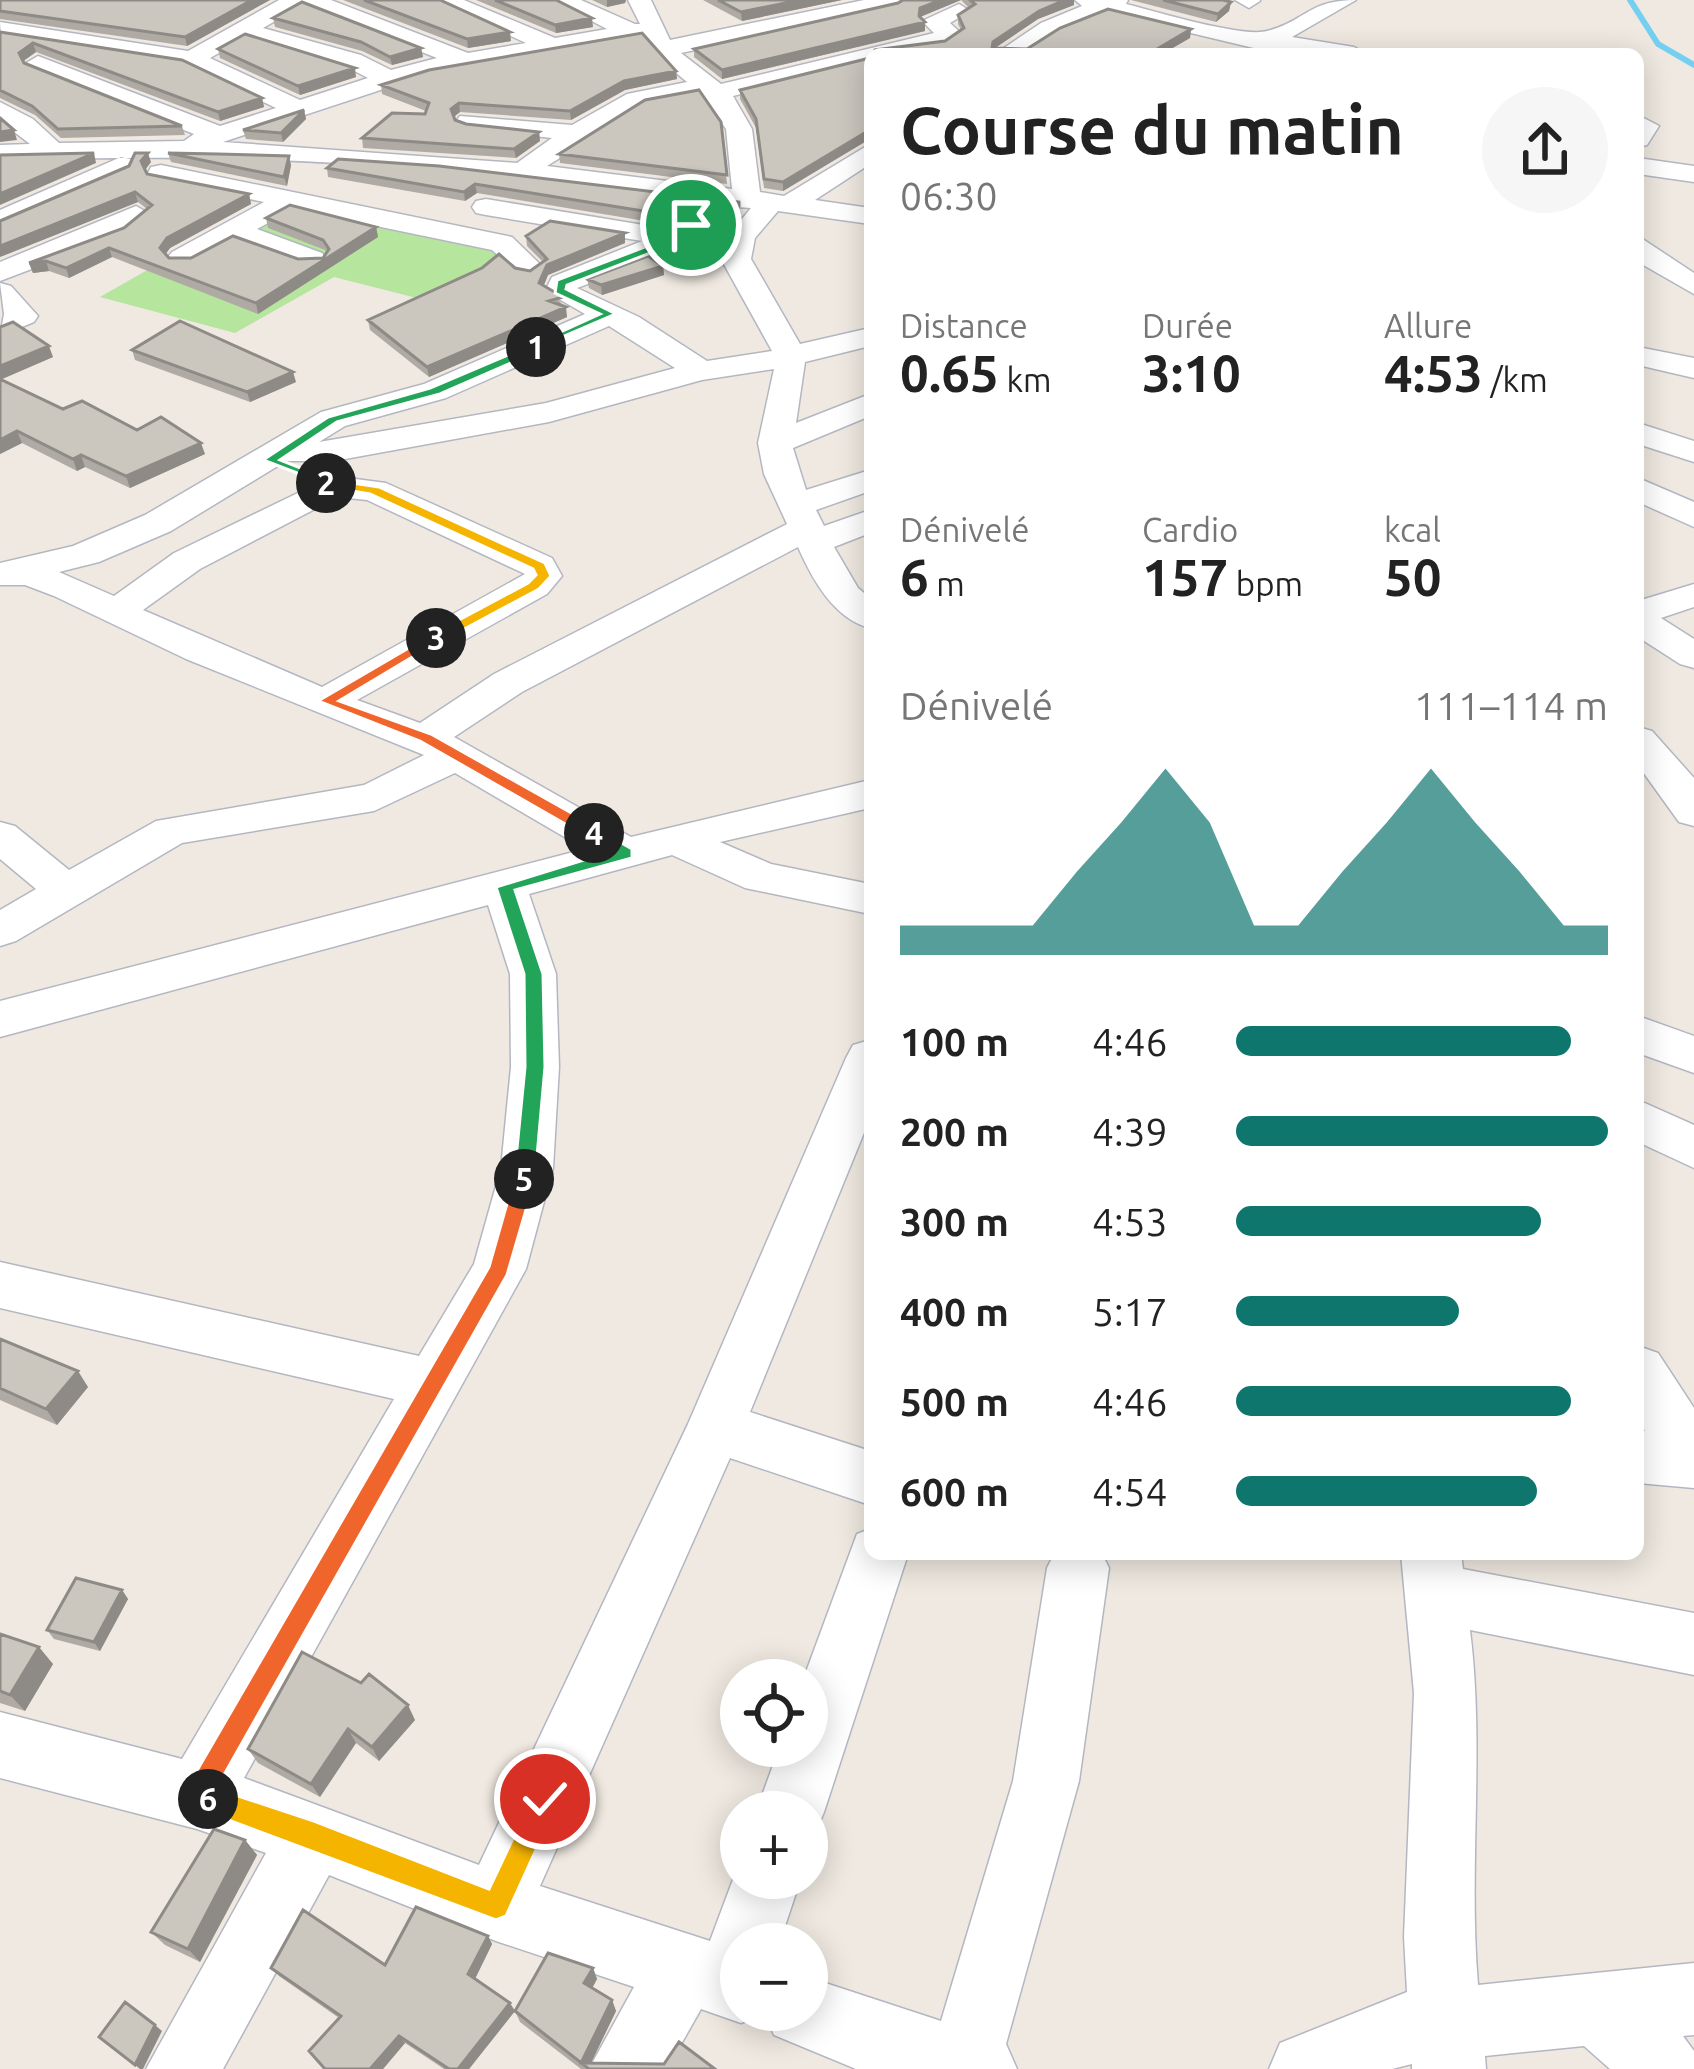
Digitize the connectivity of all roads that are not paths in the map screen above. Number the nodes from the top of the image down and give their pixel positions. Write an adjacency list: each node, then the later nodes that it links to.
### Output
1 (444, 0): 15 (street)
2 (562, 0): 10 (street)
3 (897, 0): 10 (street)
4 (1087, 0): 13 (street)
5 (1117, 0): 19 (street)
6 (1248, 0): 13 (street)
7 (1345, 0): 17 (street)
8 (291, 1): 12 (street); 21 (street)
9 (959, 11): 18 (street)
10 (650, 20): 15 (street); 24 (street)
11 (1, 29): 14 (street)
12 (240, 29): 22 (street); 23 (street)
13 (1197, 29): 16 (street); 17 (street)
14 (91, 43): 22 (street); 30 (street)
15 (550, 44): 21 (street)
16 (1158, 44)
17 (1257, 47)
18 (898, 48)
19 (1016, 48)
20 (864, 56): 24 (street)
21 (460, 58): 23 (street)
22 (192, 59): 25 (street)
23 (386, 76): 25 (street)
24 (710, 89): 29 (street); 43 (street)
25 (302, 105): 27 (street); 30 (street)
26 (0, 110): 31 (street)
27 (376, 111)
28 (470, 121): 29 (street)
29 (576, 133): 38 (street)
30 (219, 135): 32 (street)
31 (68, 152): 32 (street); 33 (street); 35 (street)
32 (171, 153): 34 (street)
33 (0, 154)
34 (410, 160): 38 (street); 45 (street)
35 (121, 165): 41 (street); 42 (street)
36 (1644, 167): 40 (street)
37 (856, 169): 43 (street)
38 (532, 171): 43 (street); 44 (street)
39 (0, 173): 41 (street)
40 (1694, 175)
41 (53, 199): 48 (street)
42 (289, 200): 45 (street); 49 (street)
43 (756, 201): 47 (street); 51 (street); 62 (street)
44 (486, 207): 50 (street); 51 (street)
45 (348, 212): 50 (street)
46 (136, 214): 56 (street)
47 (864, 215)
48 (0, 220)
49 (233, 230): 53 (street); 54 (street)
50 (446, 231): 55 (street)
51 (664, 238): 59 (street)
52 (1644, 251): 57 (street)
53 (182, 258)
54 (312, 259)
55 (529, 268)
56 (0, 272)
57 (1694, 285)
58 (0, 292): 60 (street)
59 (610, 314): 65 (street); 70 (street)
60 (0, 327)
61 (864, 338): 62 (street)
62 (789, 353): 65 (street); 68 (street)
63 (1644, 357): 64 (street)
64 (1694, 368)
65 (701, 371): 70 (street)
66 (864, 406): 68 (street)
67 (1644, 435): 69 (street)
68 (775, 443): 76 (street)
69 (1694, 452)
70 (274, 457): 72 (street); 77 (street)
71 (864, 484): 76 (street)
72 (333, 486): 79 (street); 84 (street)
73 (1644, 491): 74 (street)
74 (1694, 516)
75 (864, 520): 76 (street)
76 (805, 525): 80 (street); 85 (street)
77 (2, 575): 79 (street)
78 (1694, 595): 81 (street)
79 (117, 611): 84 (street)
80 (864, 612)
81 (1644, 614)
82 (1644, 620): 83 (street)
83 (1694, 656)
84 (326, 701): 85 (street)
85 (442, 746): 91 (street); 93 (street)
86 (1644, 746): 87 (street)
87 (1687, 787)
88 (864, 795): 90 (street)
89 (0, 836): 93 (street)
90 (676, 840): 91 (street); 94 (street)
91 (626, 854): 92 (street)
92 (505, 887): 96 (street); 104 (street)
93 (66, 891): 95 (street)
94 (864, 898)
95 (0, 931)
96 (0, 1019)
97 (1644, 1036): 98 (street)
98 (1694, 1054)
99 (864, 1072): 105 (street)
100 (1644, 1122): 101 (street)
101 (1694, 1148)
102 (0, 1285): 104 (street)
103 (1644, 1380): 107 (street)
104 (434, 1384): 115 (street)
105 (715, 1427): 108 (street); 117 (street)
106 (1644, 1457): 107 (street)
107 (1694, 1460)
108 (864, 1476)
109 (876, 1560): 114 (street)
110 (1078, 1568): 124 (street)
111 (1434, 1573): 112 (street); 123 (street)
112 (1694, 1643)
113 (0, 1745): 115 (street)
114 (797, 1791)
115 (197, 1796): 116 (street)
116 (314, 1834): 117 (street); 125 (street)
117 (496, 1906): 118 (street)
118 (720, 1964)
119 (720, 1974): 126 (street)
120 (1694, 2000): 121 (street)
121 (1599, 2012): 123 (street); 128 (street)
122 (828, 2020): 124 (street)
123 (1448, 2046): 127 (street)
124 (970, 2068)
125 (183, 2069)
126 (626, 2069)
127 (1306, 2069)
128 (1665, 2069)

